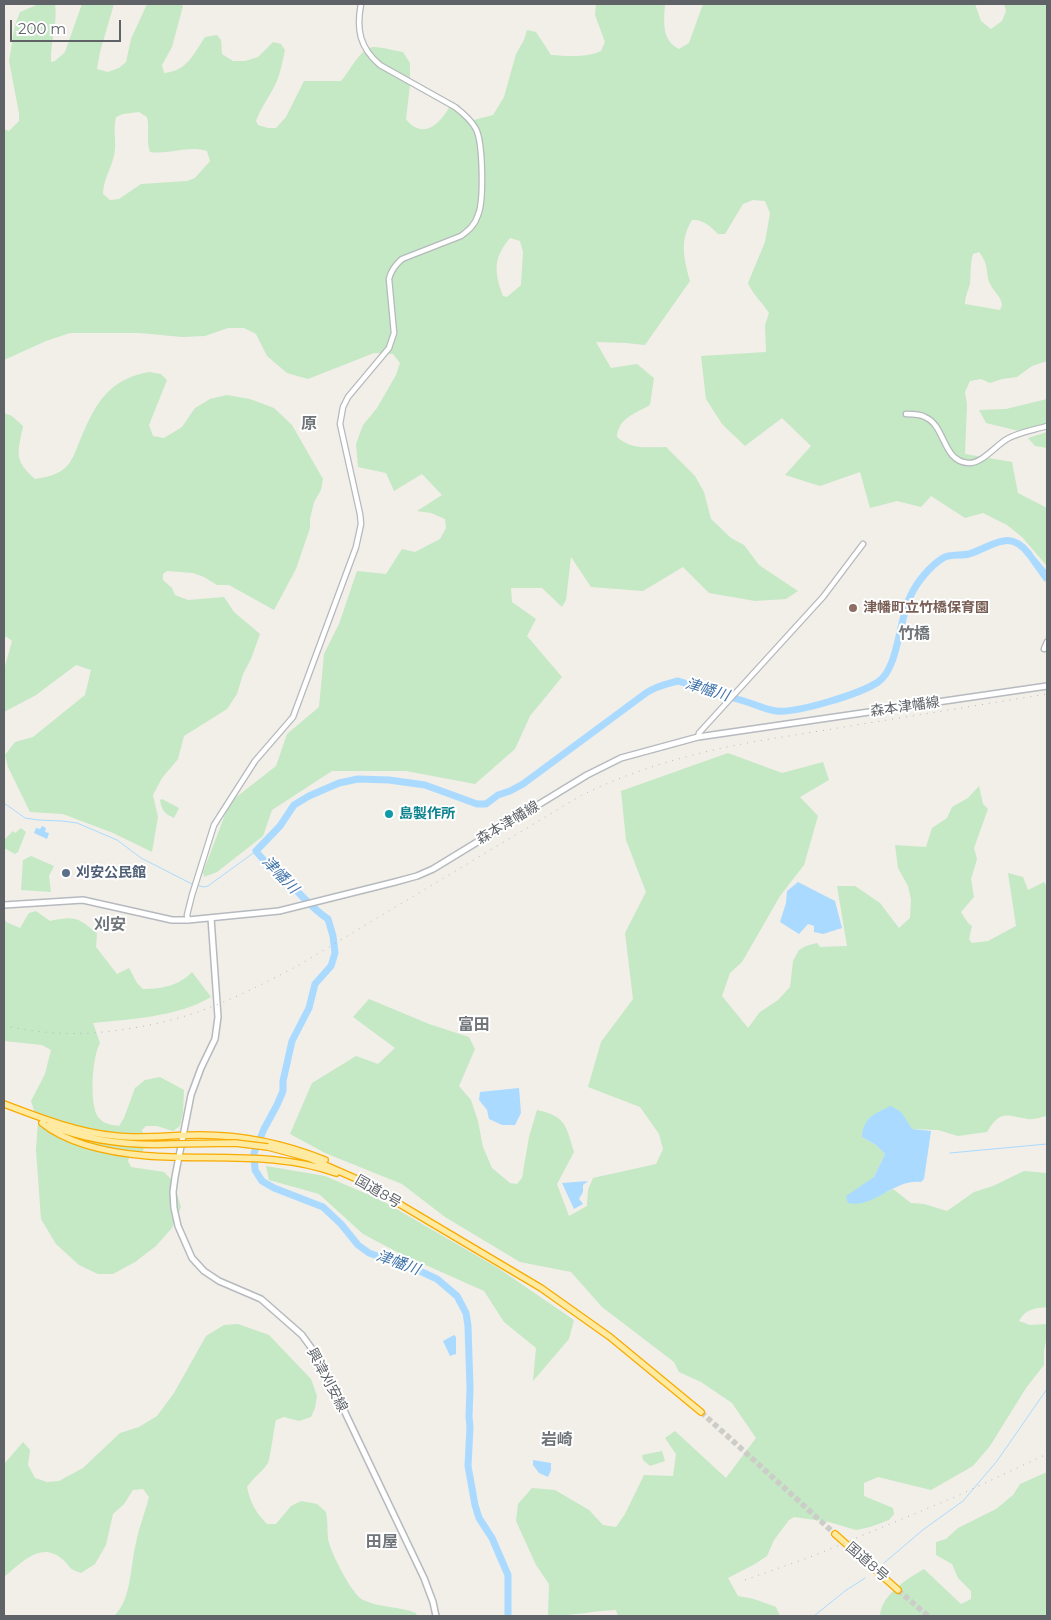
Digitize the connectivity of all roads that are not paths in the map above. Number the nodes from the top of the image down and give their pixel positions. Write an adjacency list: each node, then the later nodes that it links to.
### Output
1 (362, 4): 11 (street)
2 (906, 414): 3 (street)
3 (1047, 426)
4 (862, 544): 8 (street)
5 (1047, 642): 6 (street)
6 (1044, 649)
7 (1047, 686): 8 (main road, 森本津幡線)
8 (698, 737): 10 (main road, 森本津幡線)
9 (4, 905): 11 (main road, 森本津幡線)
10 (211, 918): 11 (main road, 森本津幡線); 14 (main road)
11 (188, 920)
12 (4, 1104): 13 (highway, 国道8号); 14 (highway)
13 (42, 1123): 15 (highway, 国道8号, bridge); 16 (highway)
14 (183, 1136): 15 (highway); 16 (main road)
15 (269, 1144): 17 (highway, 国道8号)
16 (179, 1158): 17 (highway); 21 (main road, 興津刈安線)
17 (380, 1192): 18 (highway, 国道8号)
18 (701, 1412)
19 (835, 1534): 20 (highway, 国道8号)
20 (898, 1590)
21 (436, 1616)

